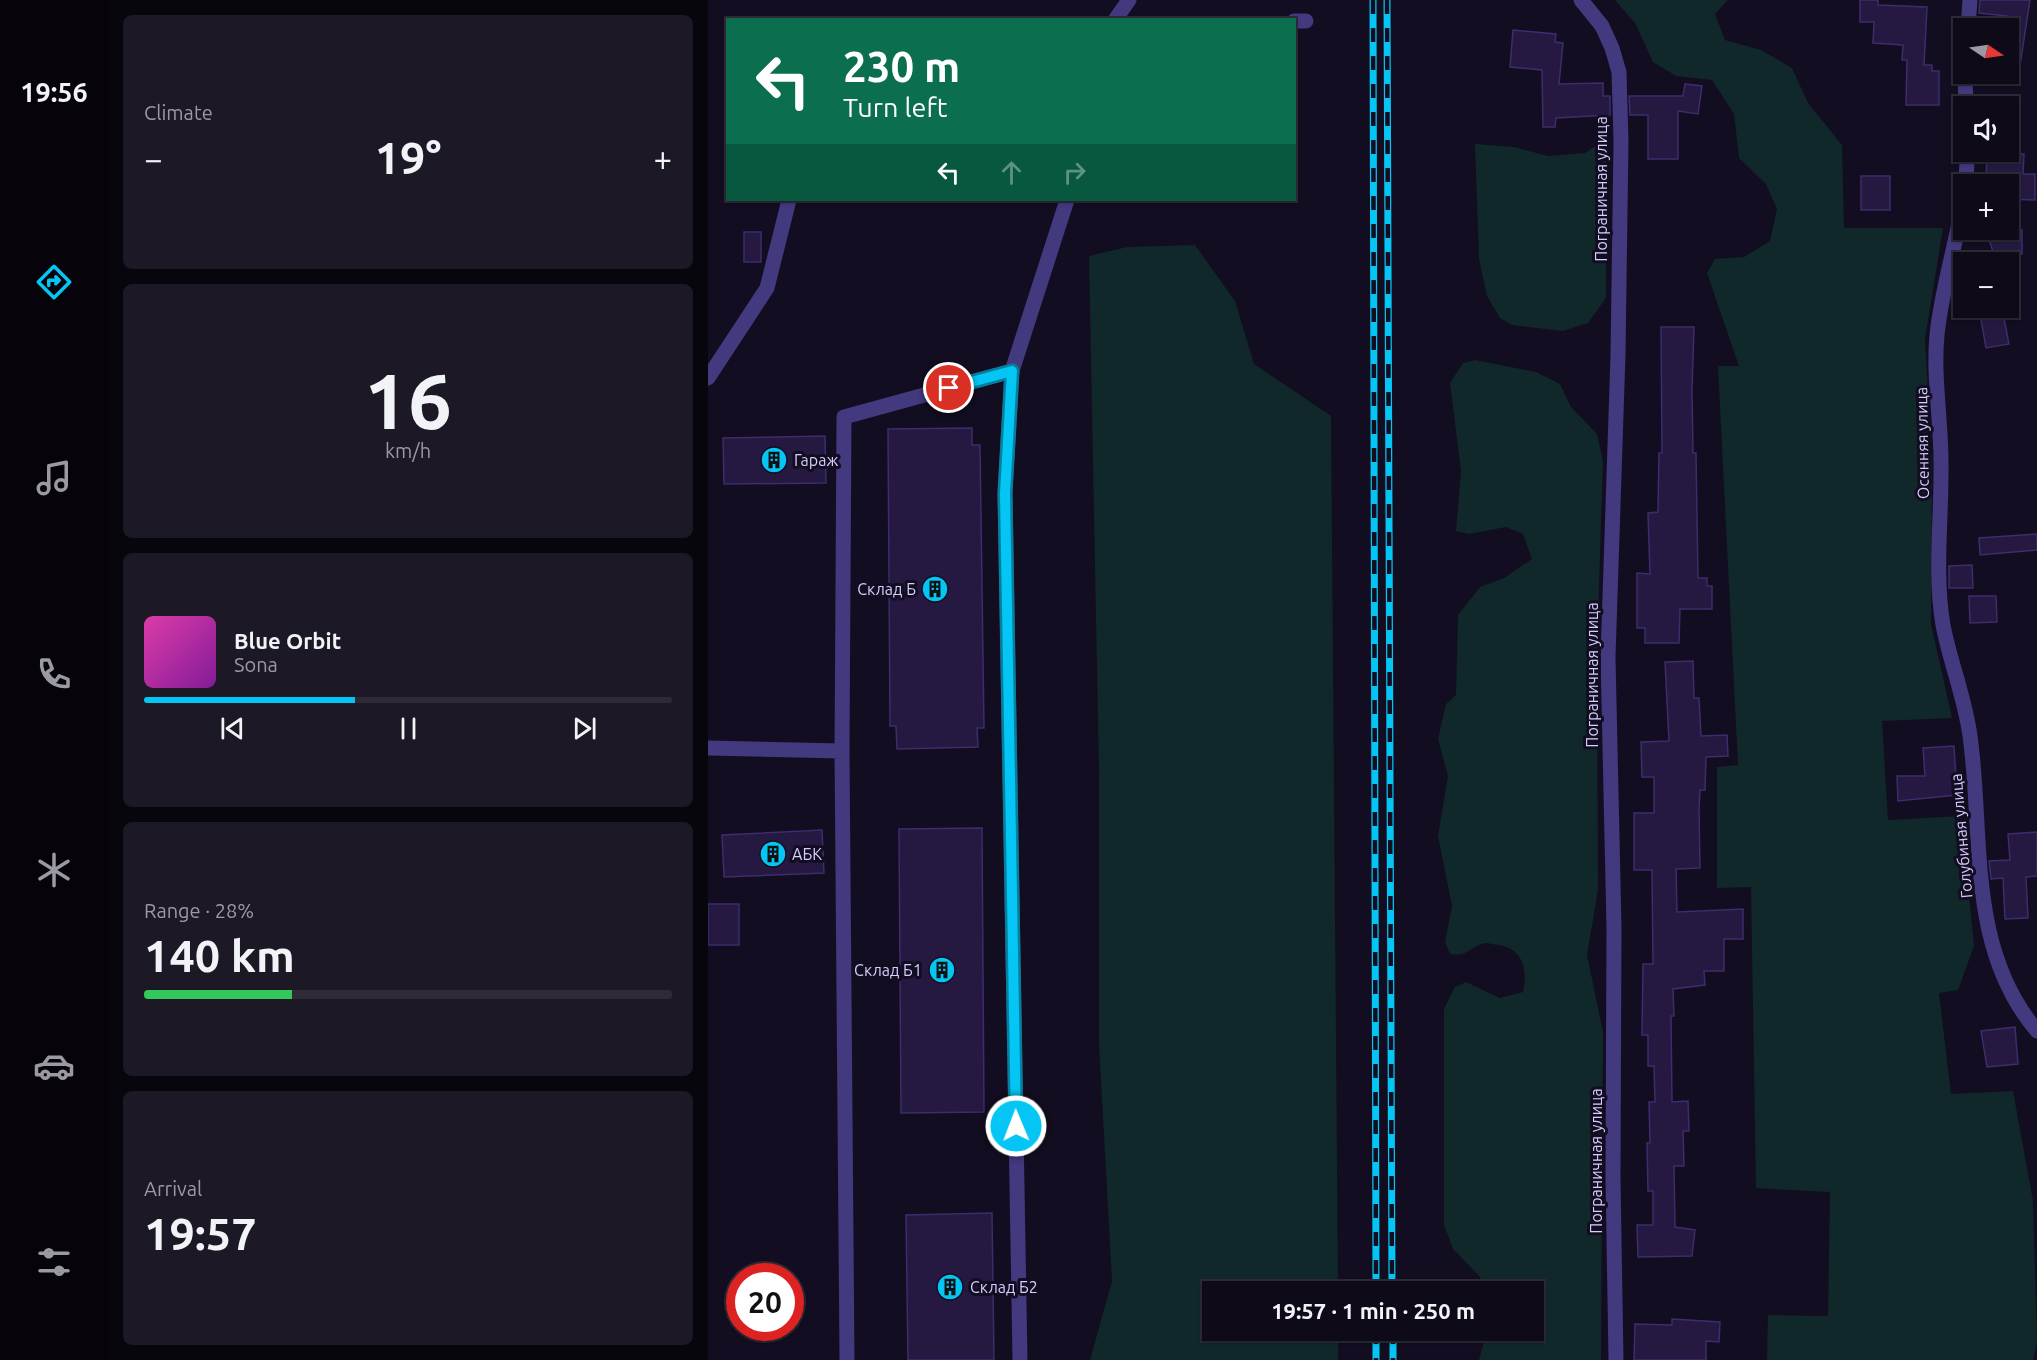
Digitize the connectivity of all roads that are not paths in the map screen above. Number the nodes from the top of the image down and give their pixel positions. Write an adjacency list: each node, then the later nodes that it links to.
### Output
1 (1129, 0): 4 (street)
2 (1581, 0): 17 (street, Пограничная улица)
3 (1970, 0): 5 (street)
4 (1116, 18)
5 (1969, 18)
6 (1966, 162): 11 (street, Осенняя улица)
7 (789, 201): 10 (street)
8 (1066, 201): 9 (street)
9 (1012, 371): 13 (street); 16 (street)
10 (708, 378)
11 (1970, 733): 14 (street, Голубиная улица)
12 (708, 748): 13 (street)
13 (842, 751): 15 (street)
14 (2037, 1031)
15 (847, 1360)
16 (1020, 1360)
17 (1616, 1360)

